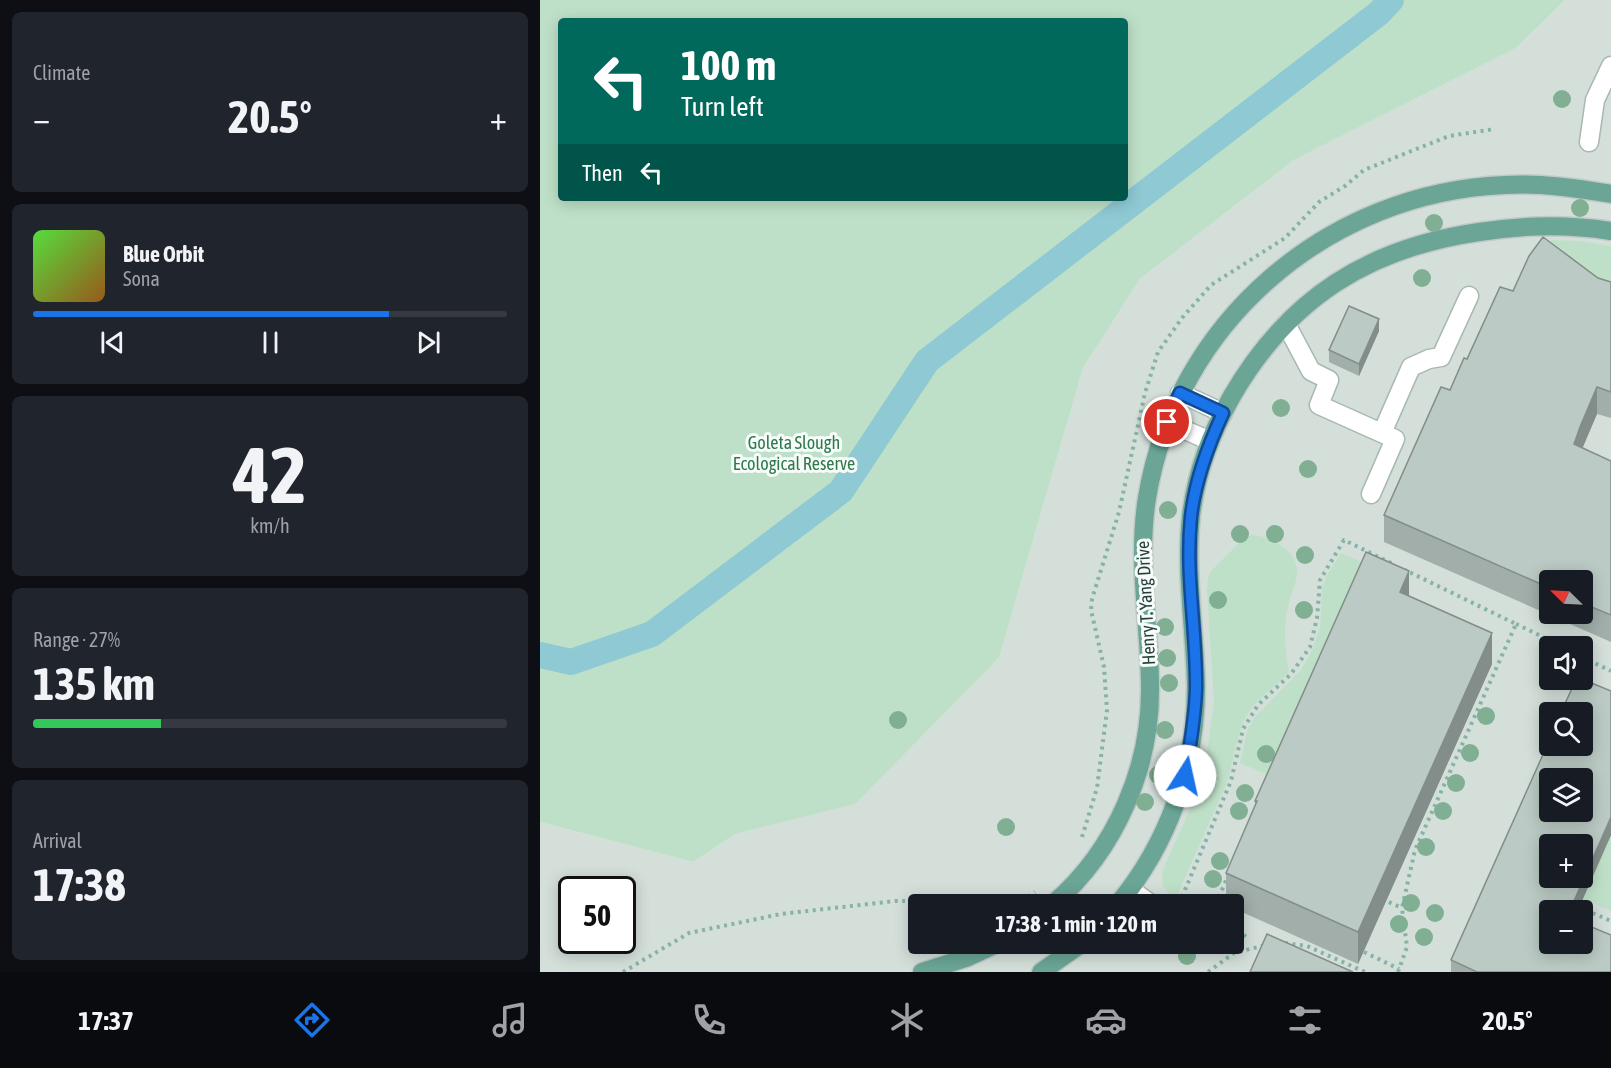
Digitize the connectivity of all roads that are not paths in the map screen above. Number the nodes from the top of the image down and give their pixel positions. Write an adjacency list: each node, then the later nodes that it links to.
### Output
1 (1609, 74): 2 (lane)
2 (1589, 142)
3 (1611, 194): 7 (main road, Henry T. Yang Drive)
4 (1611, 231): 6 (main road)
5 (1469, 296): 10 (lane)
6 (1286, 324): 8 (main road); 10 (lane)
7 (1180, 393): 8 (lane); 9 (main road, Henry T. Yang Drive)
8 (1223, 413): 11 (main road)
9 (1167, 422): 11 (lane); 14 (main road, Henry T. Yang Drive)
10 (1382, 433): 12 (lane)
11 (1210, 441): 13 (main road)
12 (1371, 494)
13 (1130, 889): 15 (main road); 16 (lane)
14 (1065, 894)
15 (1126, 894)
16 (1137, 894)
17 (975, 954): 19 (main road)
18 (1067, 954): 20 (main road)
19 (922, 972)
20 (1041, 972)

